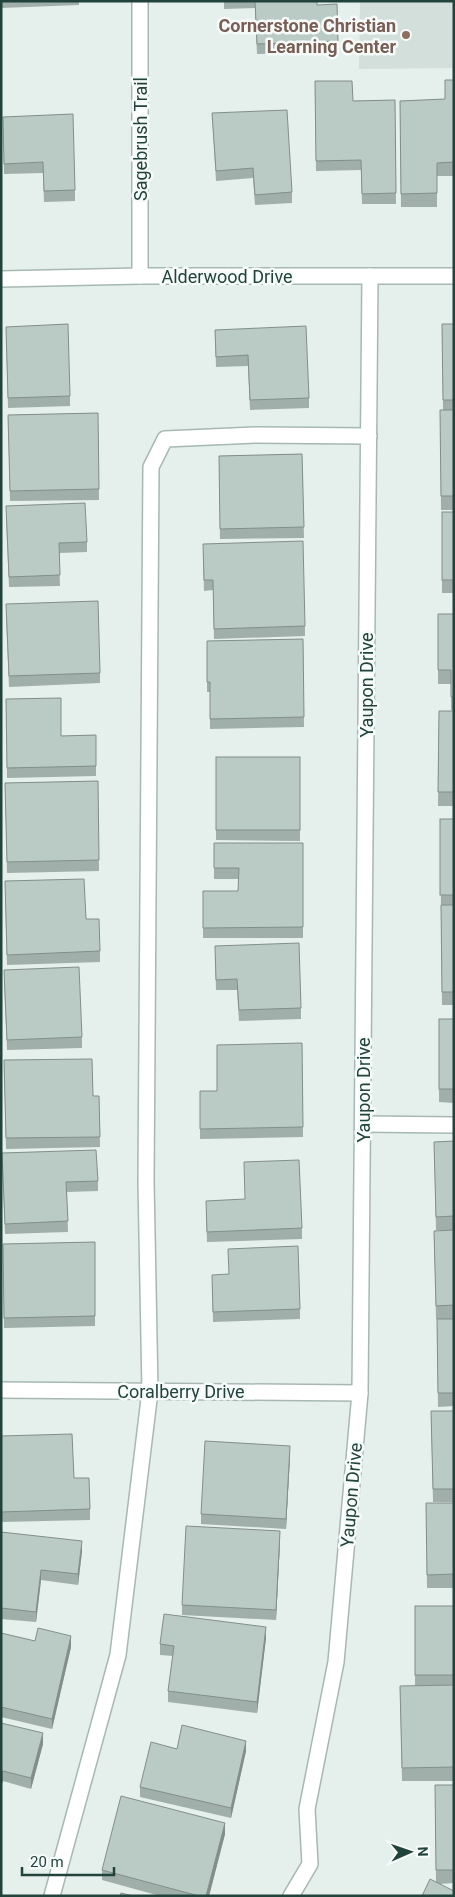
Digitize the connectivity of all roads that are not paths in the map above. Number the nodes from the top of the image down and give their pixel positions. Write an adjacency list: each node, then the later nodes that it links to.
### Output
1 (140, 1): 2 (street, Sagebrush Trail)
2 (140, 276): 3 (street, Alderwood Drive); 5 (street, Alderwood Drive)
3 (370, 276): 4 (street, Alderwood Drive); 6 (street, Yaupon Drive)
4 (454, 276)
5 (1, 279)
6 (369, 436): 7 (street, Yaupon Drive); 10 (street)
7 (363, 1124): 8 (street); 11 (street, Yaupon Drive)
8 (454, 1126)
9 (1, 1390): 10 (street, Coralberry Drive)
10 (150, 1391): 11 (street, Coralberry Drive); 12 (street)
11 (360, 1393): 13 (street, Yaupon Drive)
12 (52, 1896)
13 (291, 1896)

